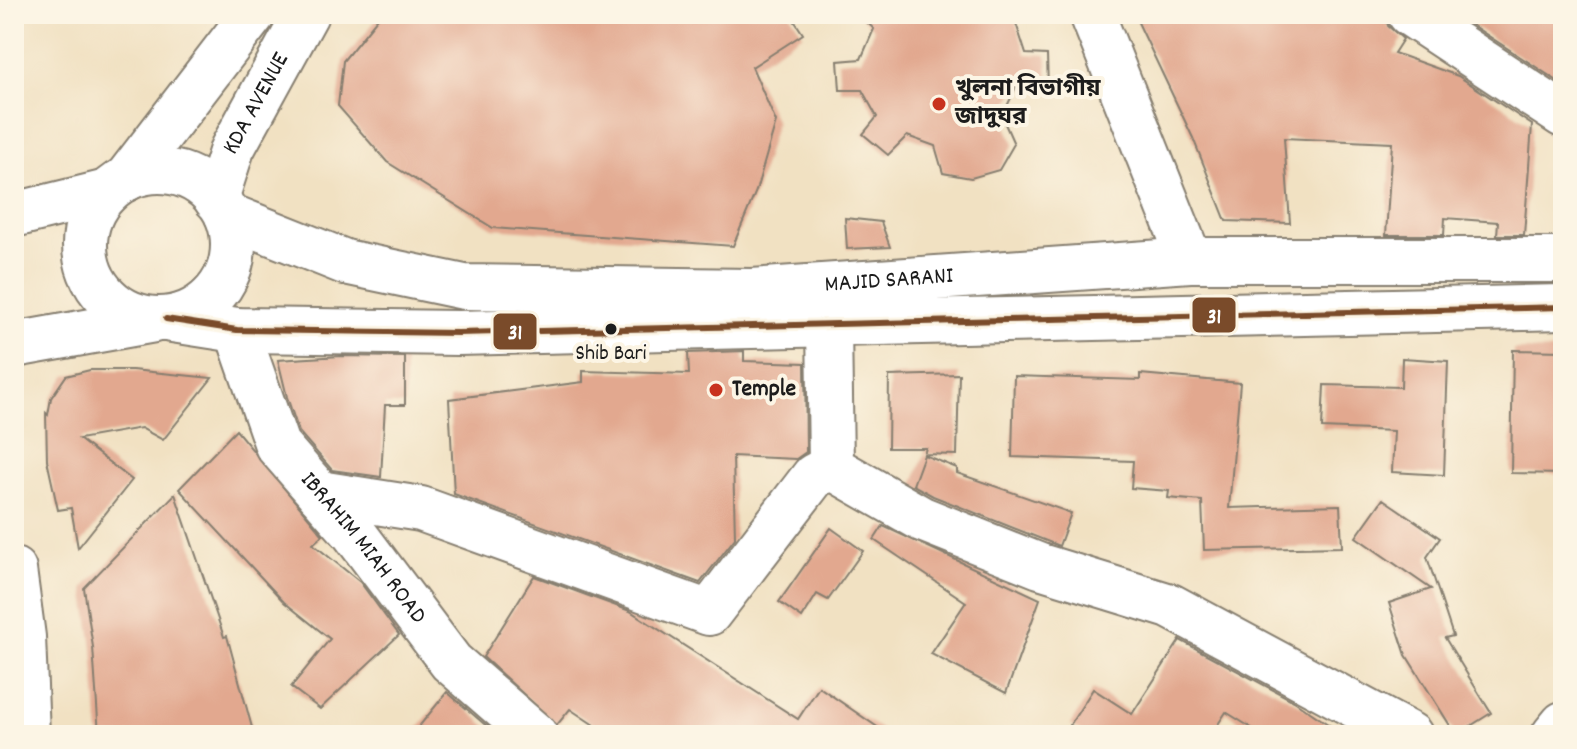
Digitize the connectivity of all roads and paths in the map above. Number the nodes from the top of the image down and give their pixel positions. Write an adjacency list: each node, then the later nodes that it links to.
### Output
1 (253, 14): 6 (main road)
2 (306, 14): 7 (main road, KDA AVENUE)
3 (1092, 14): 9 (main road)
4 (1410, 14): 5 (main road)
5 (1563, 115)
6 (116, 185): 7 (main road); 8 (main road); 12 (main road)
7 (221, 207): 9 (main road, MAJID SARANI); 12 (main road)
8 (14, 215)
9 (1190, 260): 10 (main road, MAJID SARANI)
10 (1563, 260)
11 (1563, 307): 13 (main road, MAJID SARANI)
12 (160, 319): 14 (main road, MAJID SARANI); 15 (main road, MAJID SARANI)
13 (829, 324): 14 (main road, MAJID SARANI); 16 (main road)
14 (237, 330): 17 (main road, IBRAHIM MIAH ROAD)
15 (14, 345)
16 (831, 467): 17 (main road); 22 (main road)
17 (319, 493): 21 (main road, IBRAHIM MIAH ROAD)
18 (14, 570): 20 (main road)
19 (1563, 724): 23 (main road)
20 (27, 735)
21 (535, 735)
22 (1410, 735)
23 (1554, 735)

